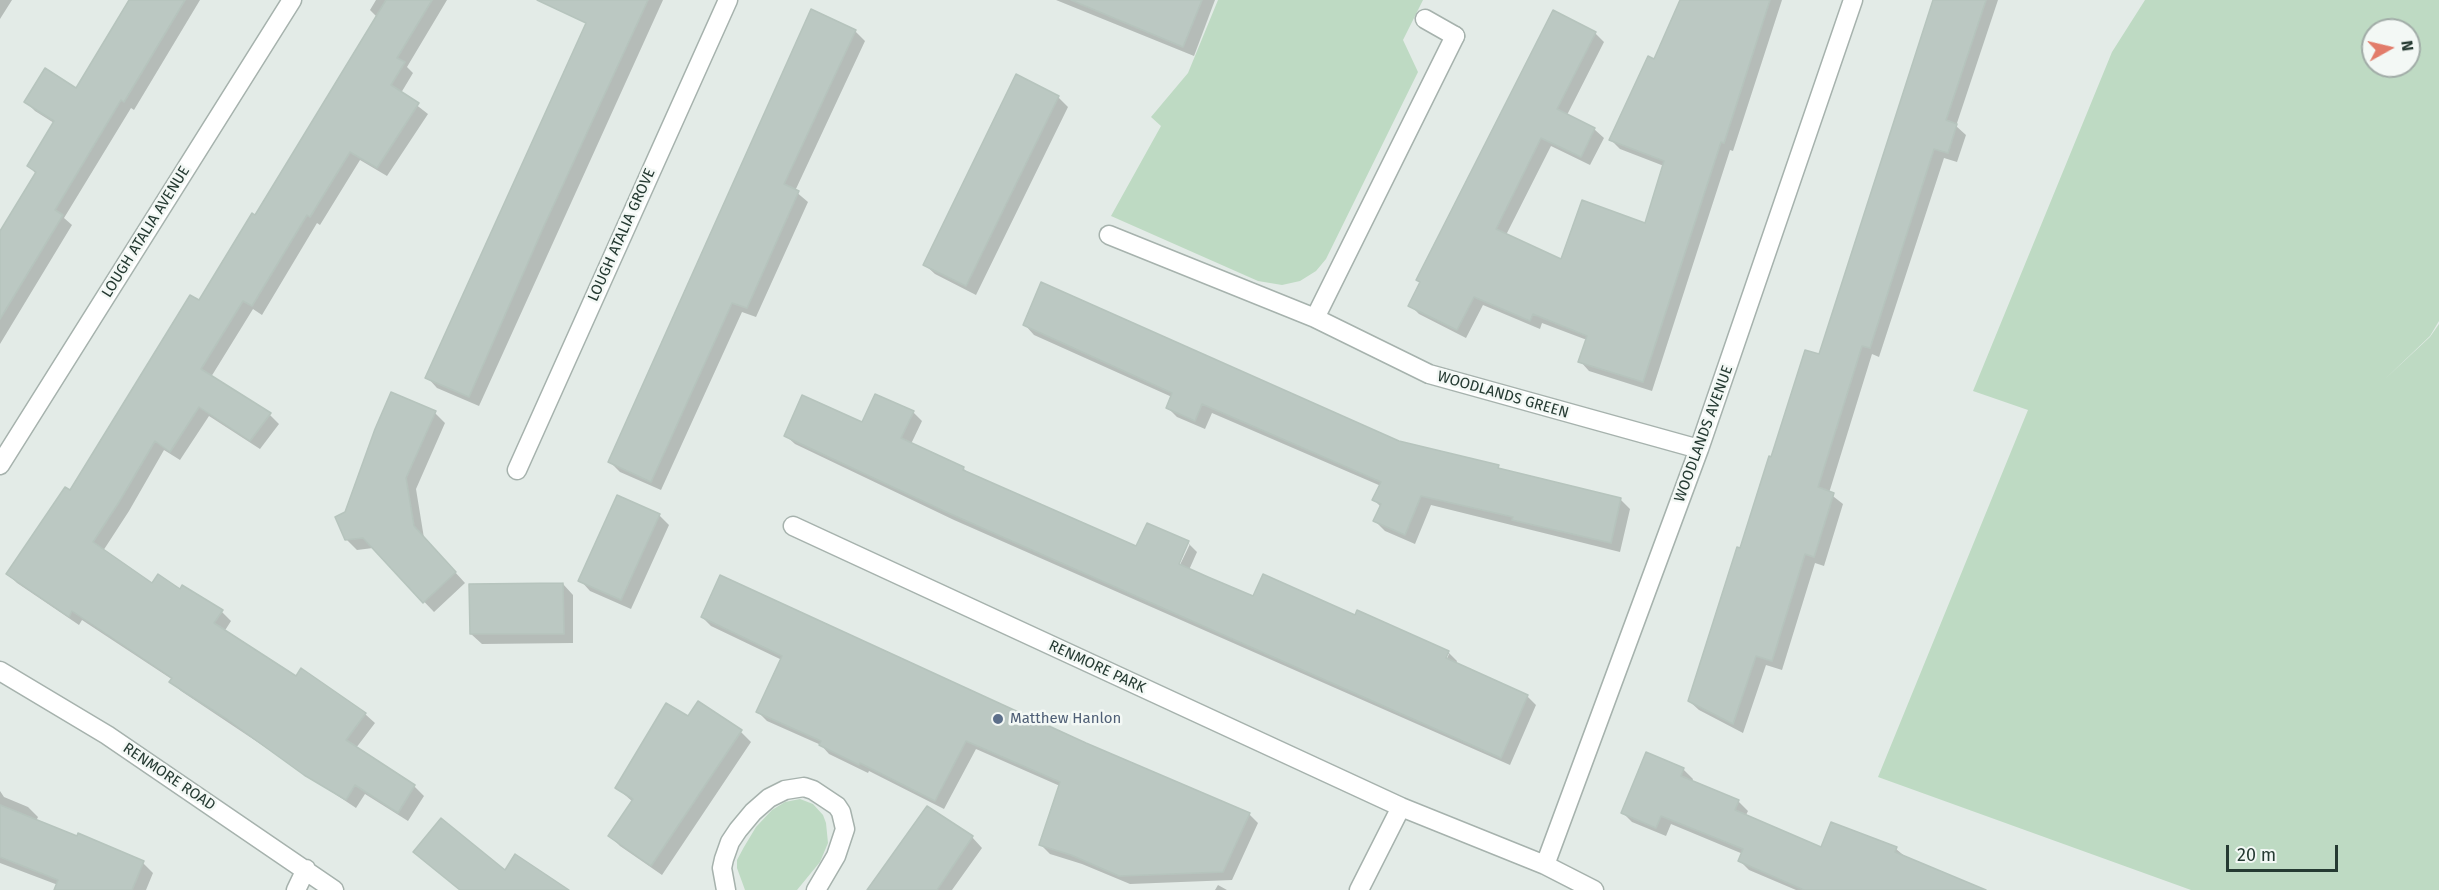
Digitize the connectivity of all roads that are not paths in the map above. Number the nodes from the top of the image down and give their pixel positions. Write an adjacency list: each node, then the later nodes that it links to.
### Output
1 (292, 0): 8 (street, LOUGH ATALIA AVENUE)
2 (728, 0): 9 (street, LOUGH ATALIA GROVE)
3 (1853, 0): 7 (street, WOODLANDS AVENUE)
4 (1425, 19): 6 (street)
5 (1109, 235): 6 (street, WOODLANDS GREEN)
6 (1315, 318): 7 (street, WOODLANDS GREEN)
7 (1699, 449): 13 (street, WOODLANDS AVENUE)
8 (0, 465)
9 (517, 470)
10 (793, 526): 12 (street, RENMORE PARK)
11 (0, 671): 14 (street, RENMORE ROAD)
12 (1401, 807): 13 (street, RENMORE PARK); 19 (street)
13 (1545, 865): 20 (street, RENMORE PARK)
14 (306, 869): 15 (street); 16 (street, RENMORE ROAD)
15 (296, 890)
16 (334, 890)
17 (726, 890): 18 (street)
18 (816, 890)
19 (1359, 890)
20 (1594, 890)

